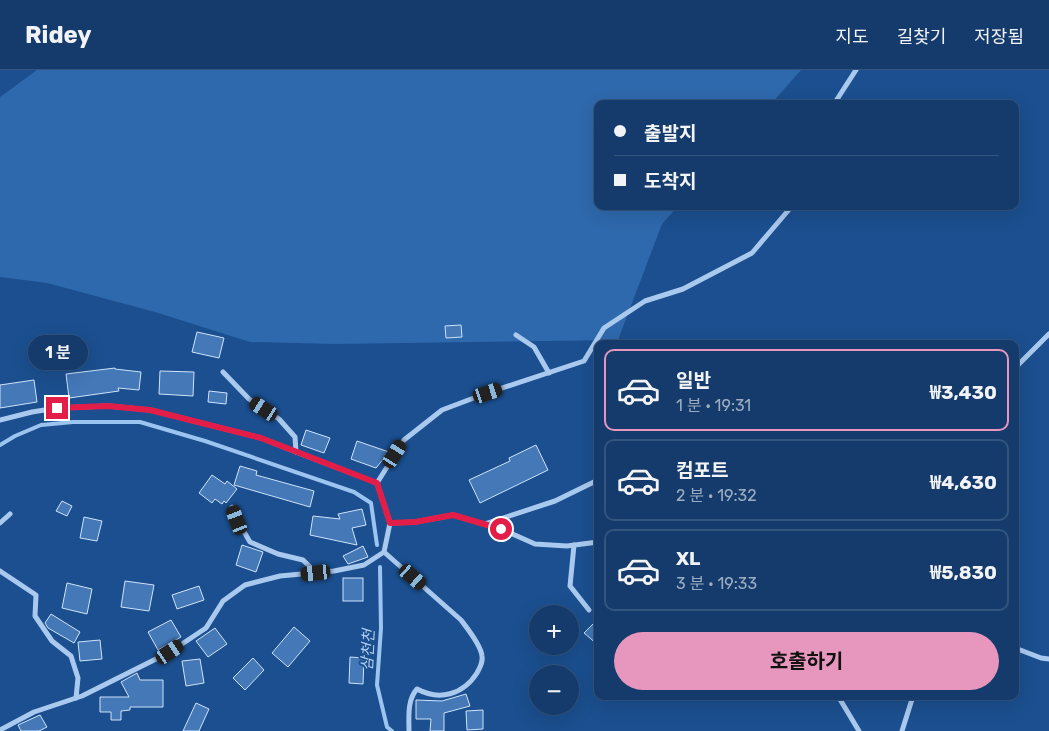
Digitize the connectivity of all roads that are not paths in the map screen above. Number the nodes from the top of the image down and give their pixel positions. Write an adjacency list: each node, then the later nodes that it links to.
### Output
1 (856, 70): 2 (street)
2 (837, 100)
3 (789, 210): 6 (street)
4 (1049, 334): 8 (street)
5 (516, 335): 10 (street)
6 (597, 340)
7 (594, 345): 10 (street)
8 (1019, 364)
9 (223, 372): 12 (street)
10 (549, 372): 14 (street)
11 (0, 420): 12 (street)
12 (296, 452): 14 (street)
13 (594, 482): 19 (street)
14 (377, 483): 18 (street)
15 (232, 507): 24 (street)
16 (10, 514): 17 (street)
17 (0, 523)
18 (390, 523): 19 (street); 22 (street)
19 (484, 524): 21 (street)
20 (594, 542): 21 (street)
21 (574, 545): 25 (street)
22 (384, 552): 24 (street); 32 (street)
23 (0, 571): 28 (street)
24 (316, 573): 28 (street)
25 (589, 610)
26 (1019, 650): 27 (street)
27 (1049, 659)
28 (76, 698): 31 (street)
29 (840, 700): 33 (street)
30 (912, 700): 34 (street)
31 (0, 730)
32 (409, 731)
33 (859, 731)
34 (902, 731)

